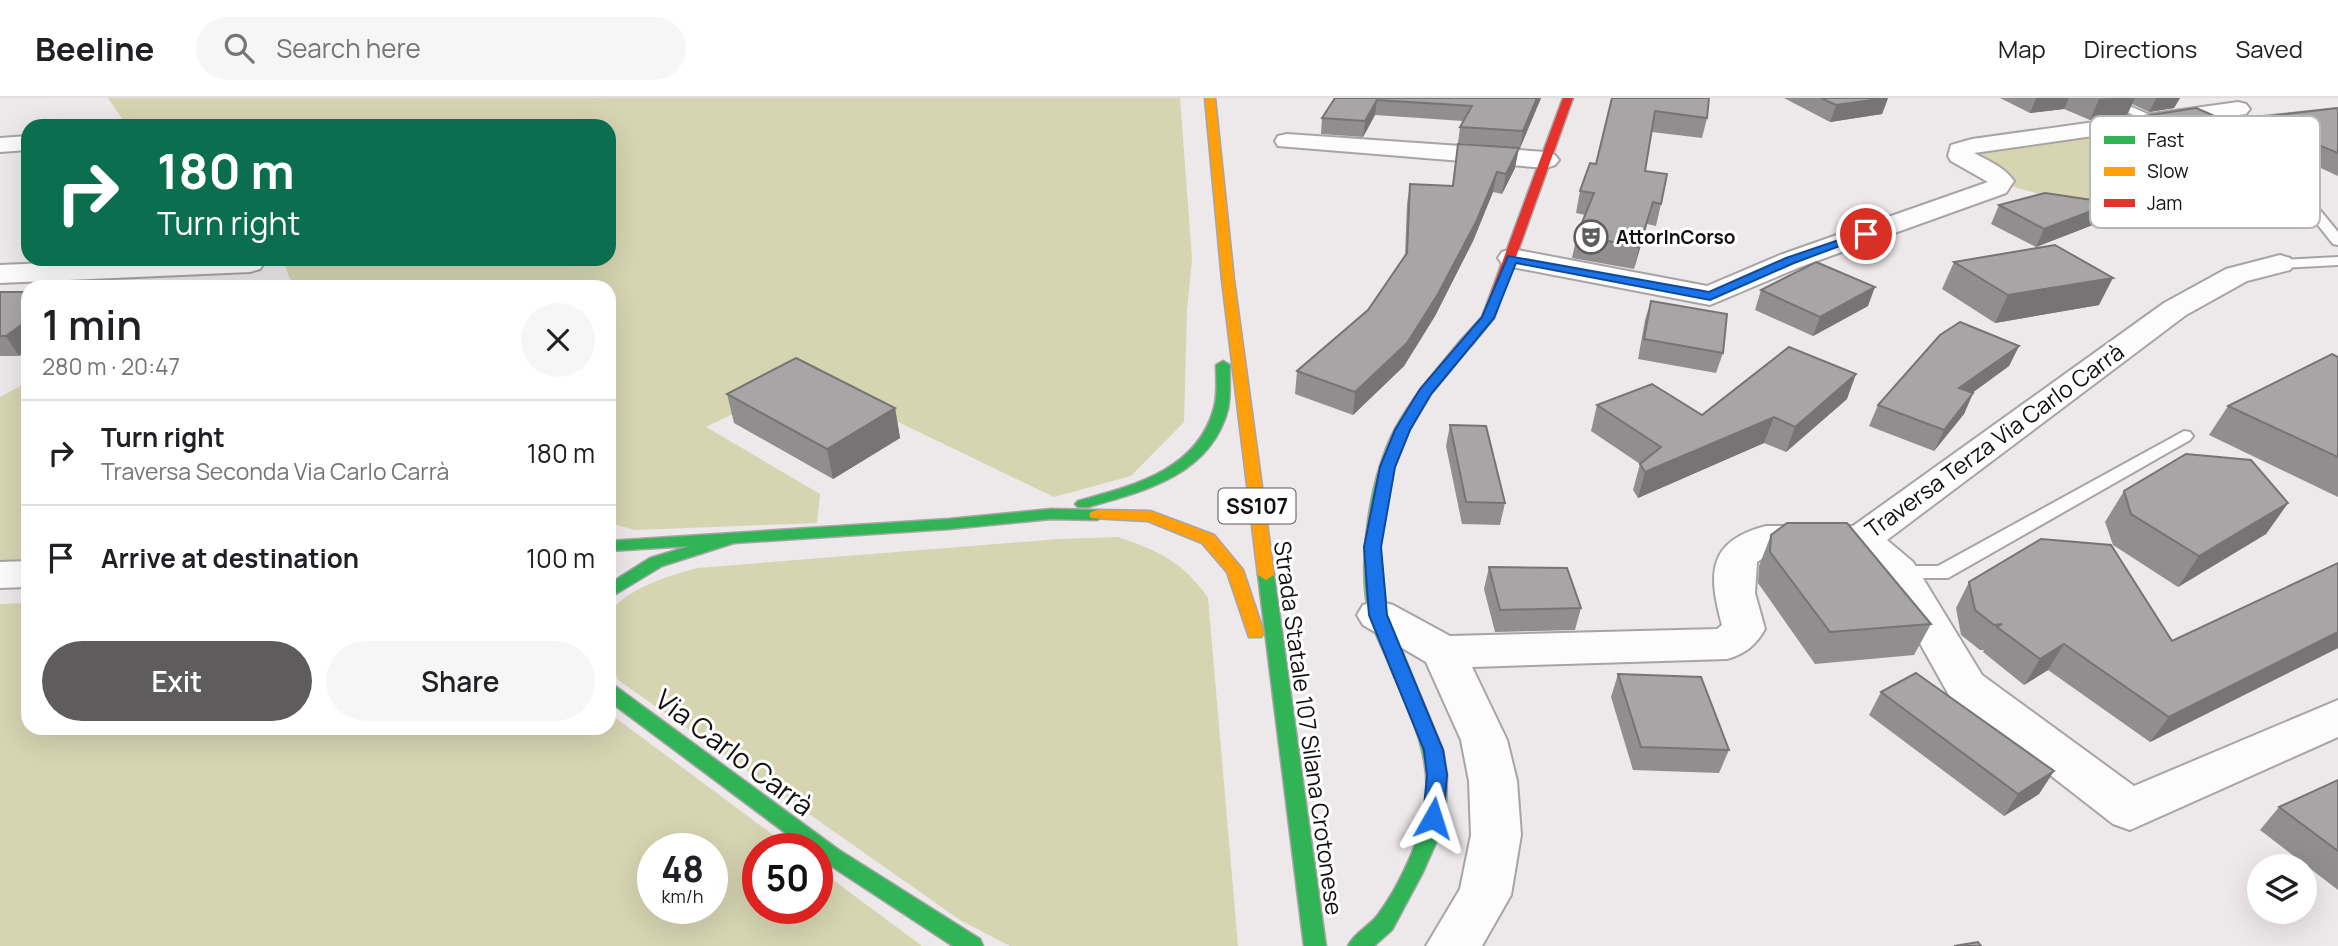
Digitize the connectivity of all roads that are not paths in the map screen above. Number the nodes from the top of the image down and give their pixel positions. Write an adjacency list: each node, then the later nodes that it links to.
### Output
1 (1210, 98): 21 (main road, Strada Statale 107 Silana Crotonese / SS107)
2 (1568, 98): 13 (main road)
3 (2102, 98): 6 (lane)
4 (2238, 109): 7 (street)
5 (2338, 112): 8 (lane)
6 (2145, 116)
7 (2191, 116)
8 (2306, 116)
9 (2090, 130): 16 (street)
10 (1287, 141): 13 (street)
11 (21, 144): 12 (street)
12 (0, 145)
13 (1546, 160): 16 (main road)
14 (2320, 219): 15 (lane)
15 (2338, 241)
16 (1512, 258): 31 (main road)
17 (2338, 261): 18 (lane)
18 (2280, 264): 24 (street, Traversa Terza Via Carlo Carrà)
19 (253, 270): 20 (street)
20 (0, 274)
21 (1227, 280): 23 (main road); 35 (main road, Strada Statale 107 Silana Crotonese / SS107)
22 (2184, 436): 27 (lane)
23 (1051, 514): 25 (main road); 35 (main road)
24 (1862, 538): 27 (street); 32 (street, Traversa Terza Via Carlo Carrà)
25 (730, 539): 26 (main road); 30 (main road)
26 (616, 544)
27 (1899, 571): 34 (street)
28 (21, 574): 29 (street)
29 (0, 575)
30 (616, 588)
31 (1378, 615): 32 (street); 38 (main road)
32 (1443, 652): 39 (street)
33 (616, 696): 36 (main road, Via Carlo Carrà)
34 (2338, 717)
35 (1286, 732): 37 (main road, Strada Statale 107 Silana Crotonese / SS107)
36 (972, 946)
37 (1315, 946)
38 (1359, 946)
39 (1453, 946)

